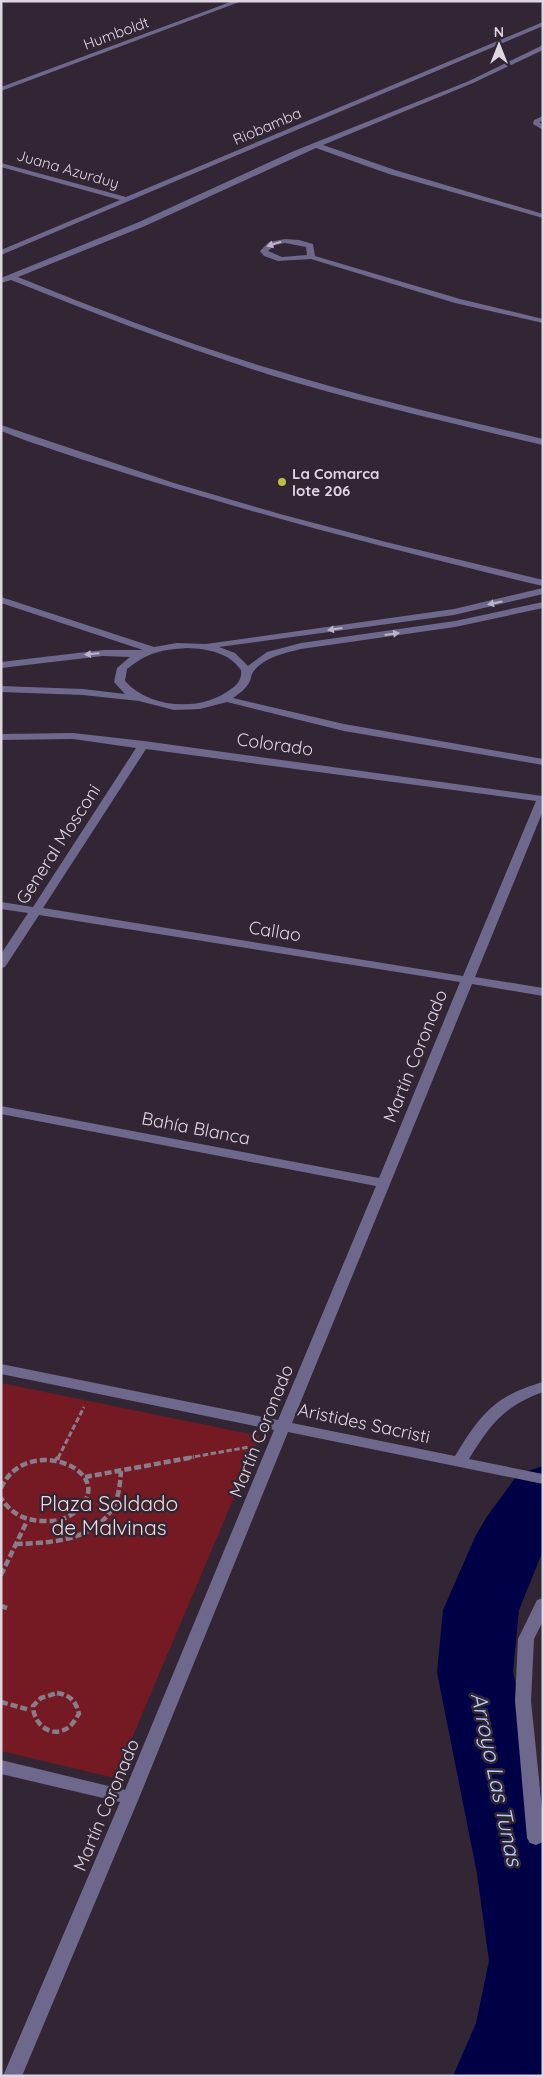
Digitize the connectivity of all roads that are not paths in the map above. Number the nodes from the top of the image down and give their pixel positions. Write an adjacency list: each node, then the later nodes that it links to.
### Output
1 (239, 1): 4 (street, Humboldt)
2 (543, 24): 9 (street, Riobamba)
3 (543, 47): 7 (street)
4 (1, 89)
5 (543, 118): 6 (street)
6 (543, 128)
7 (316, 145): 10 (street); 13 (street)
8 (1, 164): 9 (street, Juana Azurduy)
9 (127, 200): 11 (street, Riobamba)
10 (543, 216)
11 (1, 253)
12 (311, 257): 12 (street, one-way to 12); 15 (street)
13 (11, 277): 14 (street); 17 (street)
14 (1, 282)
15 (543, 321)
16 (1, 428): 18 (street)
17 (543, 442)
18 (543, 582)
19 (543, 591): 22 (street, one-way to 22)
20 (1, 600): 23 (street)
21 (543, 605): 26 (street, one-way to 21)
22 (200, 646): 23 (street); 26 (street)
23 (153, 649): 24 (street)
24 (141, 653): 25 (street, one-way to 25); 29 (street)
25 (1, 665)
26 (247, 673): 28 (street)
27 (1, 688): 29 (street)
28 (226, 698): 29 (street); 32 (street)
29 (140, 700)
30 (1, 737): 31 (street, Colorado)
31 (144, 744): 33 (street, Colorado); 35 (street, General Mosconi)
32 (543, 762)
33 (542, 799): 37 (street, Martín Coronado)
34 (1, 905): 35 (street, Callao)
35 (36, 911): 36 (street, General Mosconi); 37 (street, Callao)
36 (1, 964)
37 (467, 980): 38 (street, Callao); 40 (street, Martín Coronado)
38 (543, 992)
39 (1, 1110): 40 (street, Bahía Blanca)
40 (384, 1183): 43 (street, Martín Coronado)
41 (1, 1369): 43 (street, Aristides Sacristi)
42 (543, 1387): 44 (street)
43 (284, 1425): 44 (street, Aristides Sacristi); 48 (street, Martín Coronado)
44 (460, 1461): 45 (street, Aristides Sacristi)
45 (543, 1479)
46 (543, 1604): 49 (street)
47 (1, 1768): 48 (street)
48 (130, 1798): 50 (street, Martín Coronado)
49 (536, 1838)
50 (12, 2076)

